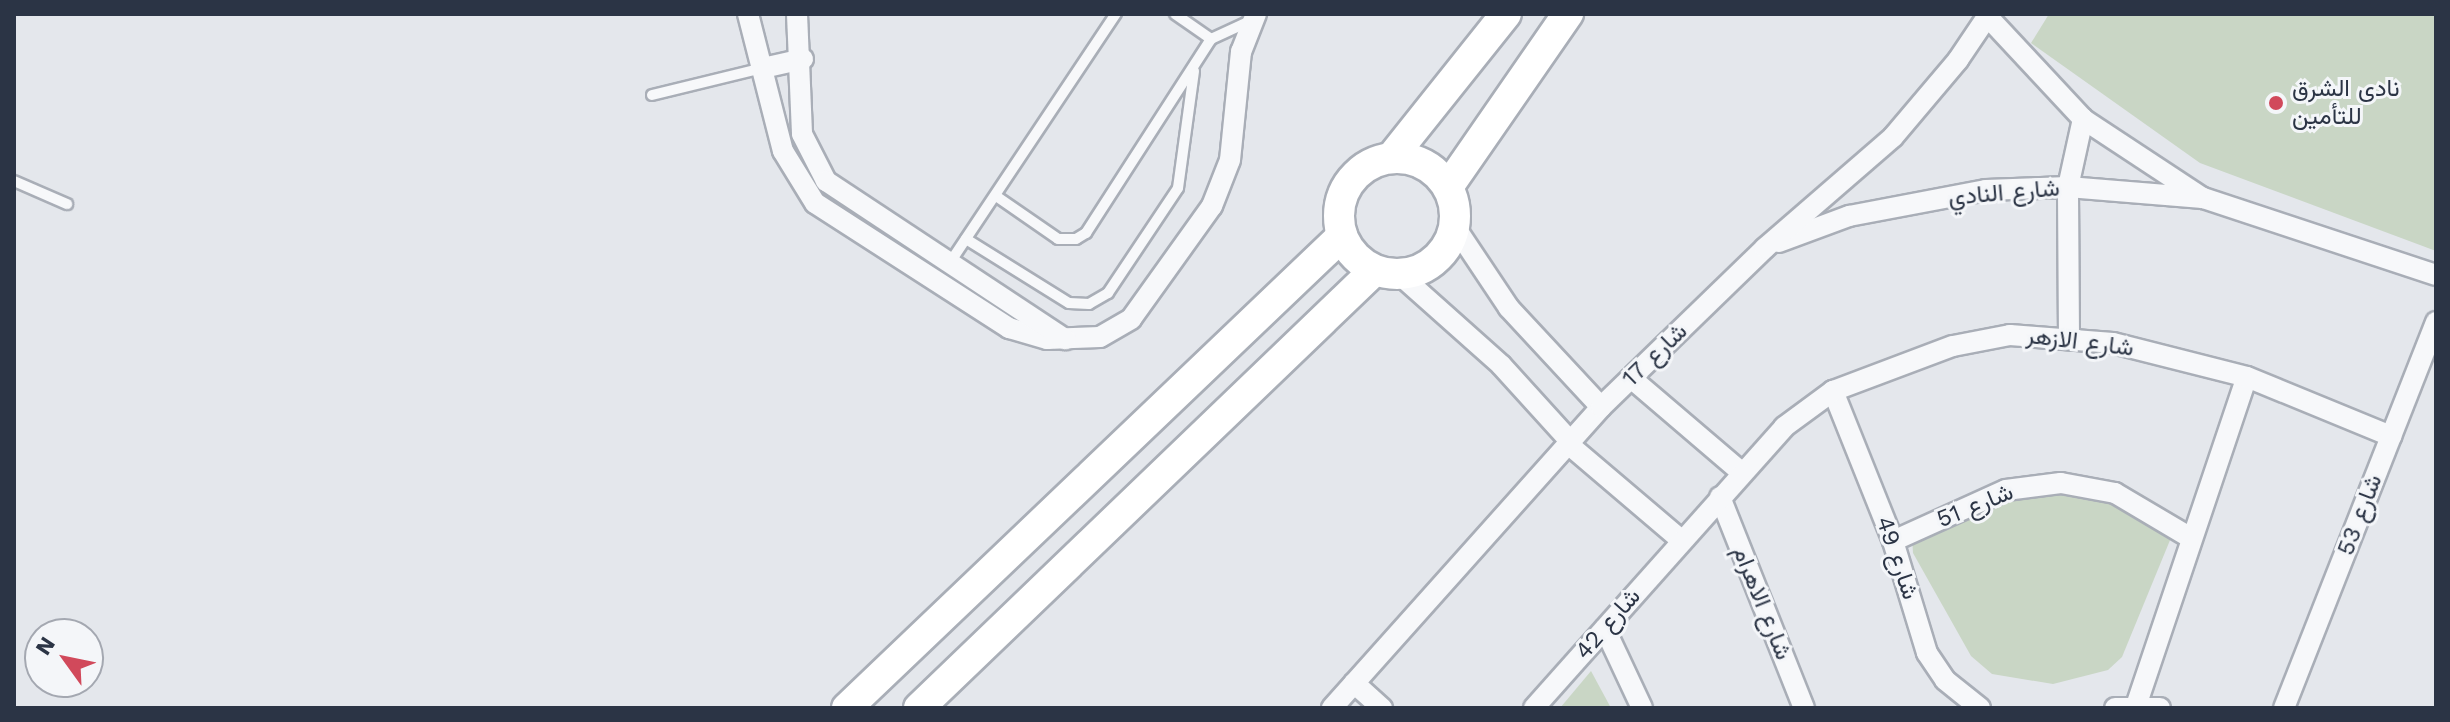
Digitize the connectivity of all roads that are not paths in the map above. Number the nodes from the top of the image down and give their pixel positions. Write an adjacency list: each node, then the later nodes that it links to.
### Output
1 (748, 14): 11 (street)
2 (797, 14): 10 (street)
3 (1116, 14): 19 (lane)
4 (1175, 14): 9 (lane)
5 (1506, 14): 15 (main road)
6 (1568, 14): 17 (main road)
7 (1988, 15): 14 (street, شارع النادي); 25 (street, شارع 17)
8 (1254, 17): 9 (lane); 32 (street)
9 (1211, 39): 12 (lane)
10 (803, 59): 11 (street); 26 (street)
11 (763, 68): 13 (lane); 29 (street)
12 (1194, 71): 19 (lane); 24 (lane)
13 (652, 95)
14 (2083, 119): 18 (street); 20 (street, شارع النادي)
15 (1391, 158): 17 (main road); 23 (main road)
16 (14, 181): 21 (lane)
17 (1448, 187): 22 (main road)
18 (2068, 187): 20 (street, شارع النادي); 25 (street, شارع النادي); 31 (street)
19 (996, 196): 24 (lane)
20 (2203, 198): 28 (street, شارع النادي)
21 (67, 204)
22 (1455, 227): 27 (main road); 36 (street)
23 (1342, 236): 27 (main road); 47 (main road)
24 (966, 239): 26 (lane)
25 (1765, 248): 34 (street, شارع 17)
26 (949, 264): 29 (street); 32 (street)
27 (1387, 272): 38 (street); 48 (main road)
28 (2436, 275)
29 (938, 282): 32 (street)
30 (2436, 322): 37 (street, شارع 53)
31 (2069, 336): 33 (street, شارع الازهر); 35 (street, شارع الازهر)
32 (1065, 339)
33 (2247, 377): 37 (street, شارع الازهر); 41 (street)
34 (1631, 378): 36 (street, شارع 17); 39 (street)
35 (1833, 391): 39 (street, شارع الازهر); 43 (street, شارع 49)
36 (1601, 407): 38 (street, شارع 17)
37 (2391, 436): 56 (street, شارع 53)
38 (1568, 441): 42 (street); 45 (street, شارع 17)
39 (1741, 472): 40 (street, شارع الازهر)
40 (1720, 497): 42 (street, شارع الازهر); 53 (street, شارع الاهرام)
41 (2191, 538): 43 (street, شارع 51); 46 (street)
42 (1681, 540): 44 (street, شارع 42)
43 (1893, 541): 54 (street, شارع 49)
44 (1605, 629): 51 (street, شارع 42); 52 (street)
45 (1354, 683): 49 (street, شارع 17); 50 (street)
46 (2126, 707): 55 (street)
47 (847, 708)
48 (919, 708)
49 (1332, 708)
50 (1382, 708)
51 (1534, 708)
52 (1642, 708)
53 (1804, 708)
54 (1980, 708)
55 (2160, 708)
56 (2284, 708)

